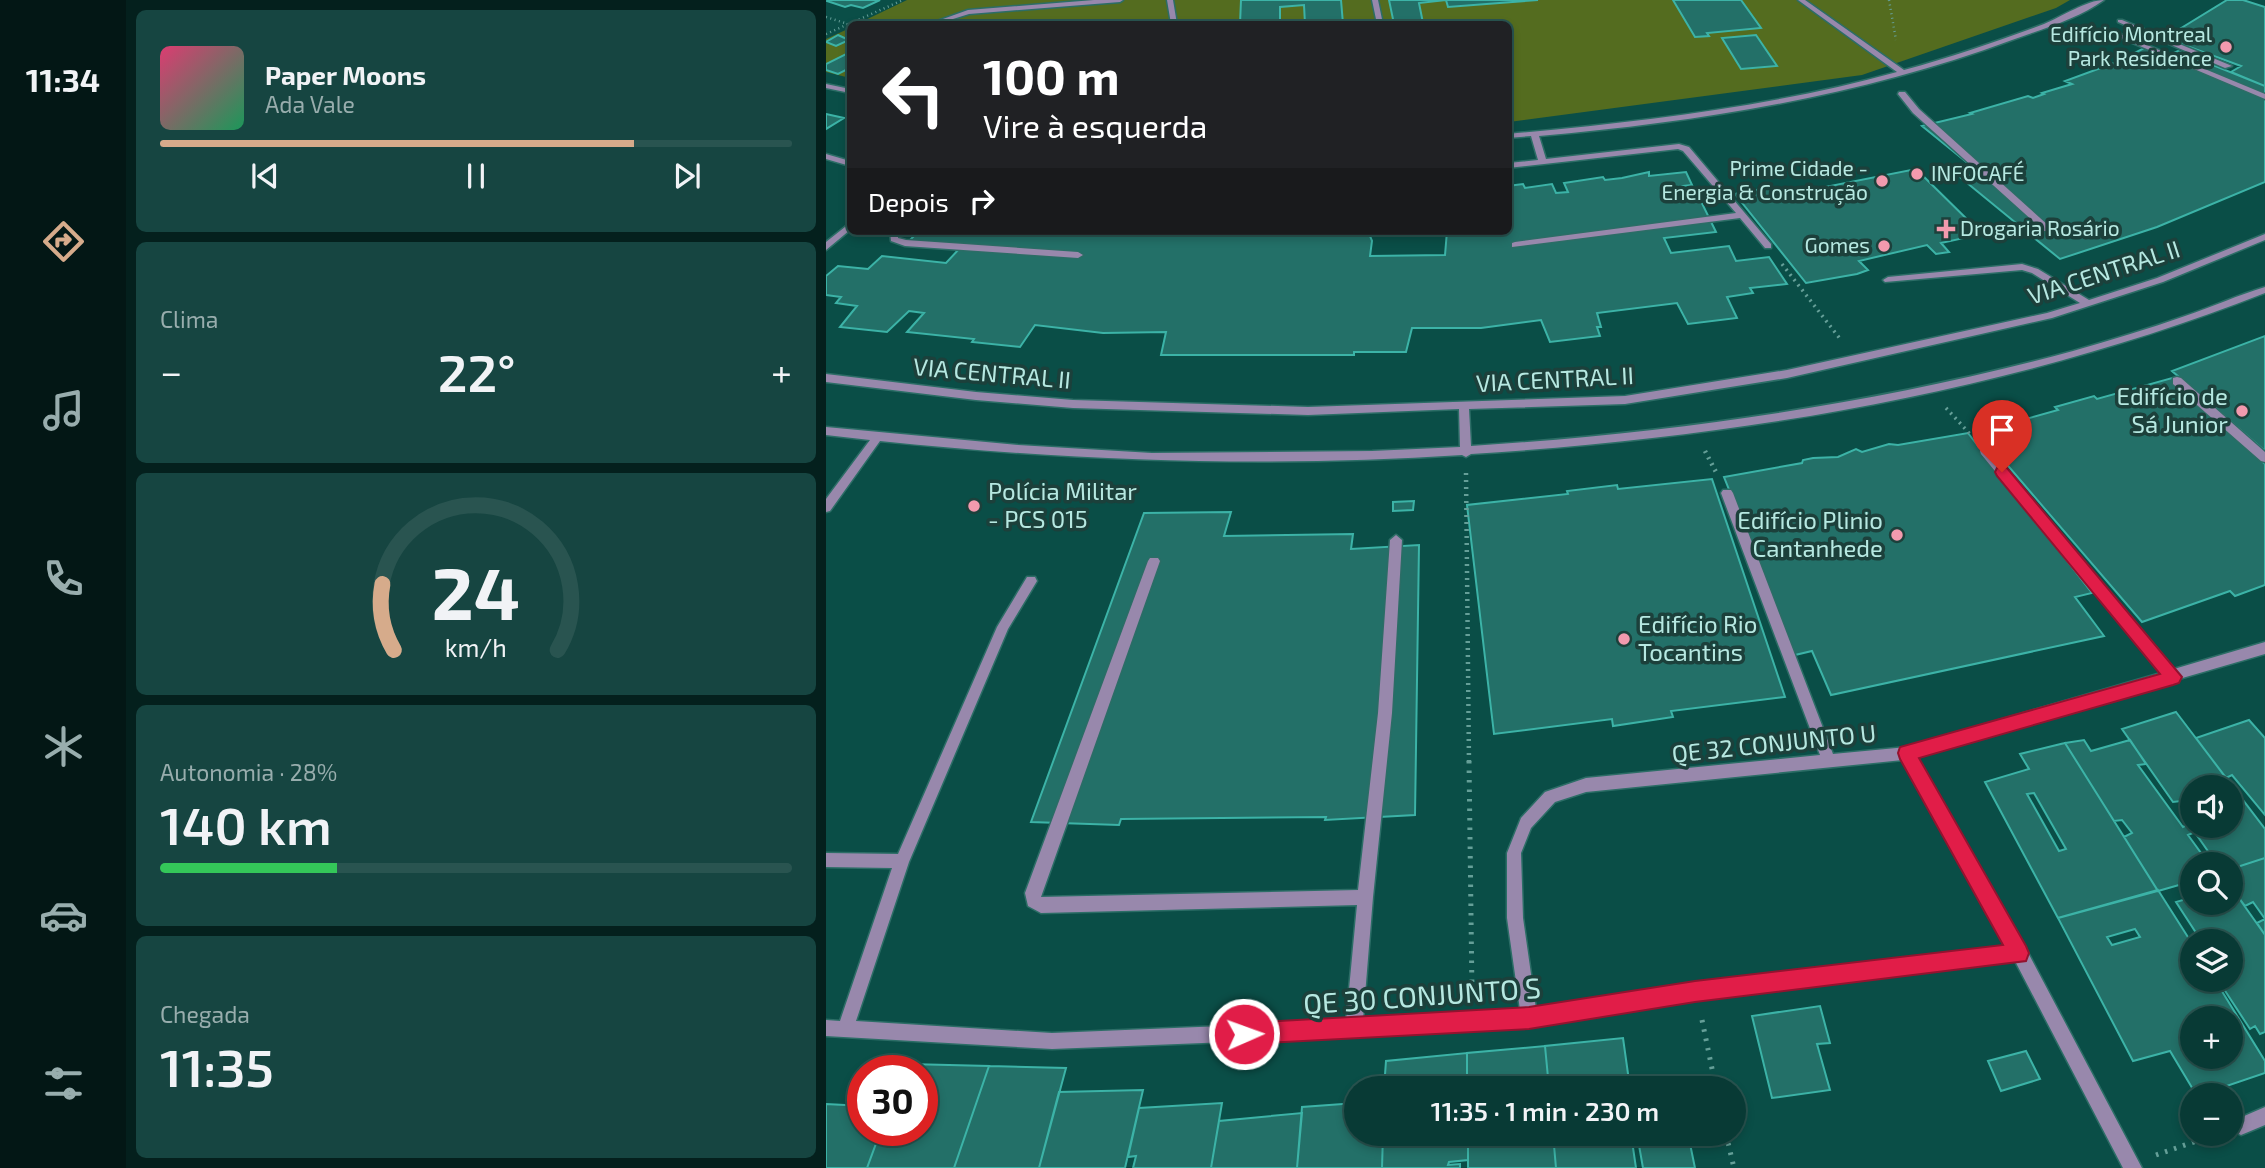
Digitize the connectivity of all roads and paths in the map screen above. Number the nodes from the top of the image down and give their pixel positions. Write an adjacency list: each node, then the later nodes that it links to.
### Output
1 (903, 0): 8 (path)
2 (1120, 0): 9 (street)
3 (1170, 0): 10 (street)
4 (1375, 0): 11 (street)
5 (1801, 0): 18 (lane)
6 (2101, 0): 18 (street)
7 (826, 17): 13 (path)
8 (856, 21)
9 (941, 21)
10 (1174, 21)
11 (1379, 21)
12 (2120, 21): 17 (street)
13 (847, 23)
14 (847, 25): 16 (path)
15 (2104, 29): 22 (street)
16 (826, 34)
17 (2228, 65)
18 (1904, 73): 23 (street)
19 (826, 86): 20 (street)
20 (847, 90)
21 (1902, 94): 31 (street)
22 (2265, 97)
23 (1534, 134): 24 (street); 27 (street)
24 (1512, 136)
25 (826, 156): 26 (street)
26 (847, 163)
27 (1543, 163): 28 (street); 29 (street)
28 (1512, 166)
29 (1743, 215): 34 (street); 35 (street)
30 (847, 229): 36 (street)
31 (2047, 229)
32 (894, 235): 37 (street)
33 (2265, 237): 40 (street, VIA CENTRAL II)
34 (1515, 245)
35 (1768, 246): 41 (path)
36 (826, 247)
37 (1078, 255)
38 (1888, 280): 40 (lane)
39 (2265, 290): 44 (street)
40 (2087, 303): 41 (street, VIA CENTRAL II)
41 (1856, 360): 45 (street, VIA CENTRAL II)
42 (826, 378): 45 (street, VIA CENTRAL II)
43 (2177, 381): 51 (lane)
44 (1930, 389): 47 (street); 49 (path)
45 (1464, 406): 50 (street)
46 (826, 431): 48 (street)
47 (1695, 431): 50 (street); 52 (path)
48 (878, 436): 50 (street); 53 (street)
49 (1985, 452): 58 (street)
50 (1466, 453): 67 (path)
51 (2265, 458)
52 (1727, 494): 60 (street)
53 (826, 508)
54 (1396, 540): 63 (street)
55 (1154, 561): 63 (street)
56 (1031, 581): 62 (street)
57 (2265, 648): 58 (street, QE 32 CONJUNTO U)
58 (2173, 677): 59 (street, QE 32 CONJUNTO U)
59 (1907, 753): 60 (street, QE 32 CONJUNTO U); 64 (street)
60 (1829, 761): 66 (street, QE 32 CONJUNTO U)
61 (826, 860): 62 (street)
62 (902, 861): 69 (street)
63 (1365, 897): 70 (street)
64 (2019, 953): 65 (street, QE 30 CONJUNTO S); 76 (street)
65 (1695, 992): 66 (street, QE 30 CONJUNTO S); 71 (path)
66 (1529, 1018): 67 (street, QE 30 CONJUNTO S)
67 (1472, 1022): 70 (street, QE 30 CONJUNTO S)
68 (826, 1028): 69 (street, QE 30 CONJUNTO S)
69 (845, 1029): 70 (street, QE 30 CONJUNTO S)
70 (1354, 1029)
71 (1713, 1076)
72 (2265, 1116): 73 (street)
73 (2243, 1125)
74 (1729, 1146): 77 (path)
75 (2186, 1146): 76 (path)
76 (2132, 1166)
77 (1734, 1168)

